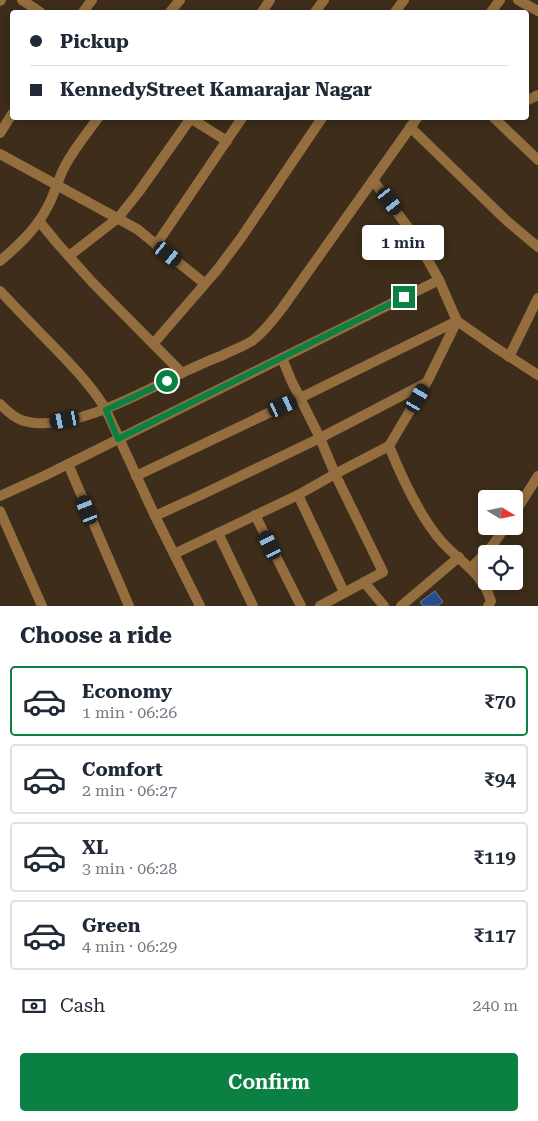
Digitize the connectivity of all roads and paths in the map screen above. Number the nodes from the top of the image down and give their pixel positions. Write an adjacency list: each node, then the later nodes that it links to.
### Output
1 (22, 0): 4 (street)
2 (180, 0): 5 (street)
3 (518, 0): 6 (street)
4 (37, 10)
5 (172, 10)
6 (538, 11)
7 (10, 117): 16 (street)
8 (97, 120): 21 (street)
9 (190, 120): 22 (street)
10 (194, 120): 17 (street)
11 (241, 120): 17 (street)
12 (321, 120): 29 (street)
13 (415, 120): 15 (street)
14 (496, 120): 19 (street)
15 (410, 127): 20 (street); 25 (street)
16 (0, 133)
17 (227, 141): 24 (street)
18 (0, 154): 21 (street)
19 (536, 155)
20 (373, 180): 28 (street); 36 (street)
21 (56, 185): 22 (street); 23 (street)
22 (118, 218): 24 (street); 26 (street)
23 (39, 221): 26 (street); 27 (street)
24 (156, 244): 29 (street)
25 (538, 247)
26 (69, 256): 33 (street)
27 (0, 261)
28 (439, 280): 32 (street); 35 (street)
29 (204, 283): 33 (street)
30 (0, 291): 41 (street)
31 (538, 298): 34 (street)
32 (457, 321): 34 (street); 38 (street); 39 (street)
33 (153, 344): 36 (street)
34 (510, 357): 37 (street)
35 (282, 358): 39 (street); 43 (street)
36 (182, 373): 41 (street)
37 (538, 375)
38 (427, 382): 42 (street); 44 (street)
39 (300, 398): 42 (street); 47 (street)
40 (0, 404): 41 (street)
41 (106, 410): 43 (street)
42 (320, 438): 46 (street); 54 (street)
43 (118, 439): 45 (street); 47 (street)
44 (389, 446): 46 (street); 58 (street)
45 (68, 464): 50 (street); 63 (street)
46 (336, 474): 49 (street); 60 (street)
47 (136, 476): 54 (street)
48 (538, 476): 51 (street)
49 (298, 495): 53 (street); 61 (street)
50 (0, 496)
51 (523, 500)
52 (0, 511): 62 (street)
53 (255, 515): 55 (street); 66 (street)
54 (154, 516): 57 (street)
55 (218, 532): 57 (street); 65 (street)
56 (500, 535): 59 (street)
57 (174, 554): 64 (street)
58 (459, 557): 59 (street); 69 (street)
59 (471, 568): 70 (street)
60 (364, 582): 61 (street); 68 (street)
61 (344, 592): 67 (street)
62 (42, 606)
63 (129, 606)
64 (200, 606)
65 (253, 606)
66 (301, 606)
67 (320, 606)
68 (384, 606)
69 (401, 606)
70 (488, 606)

